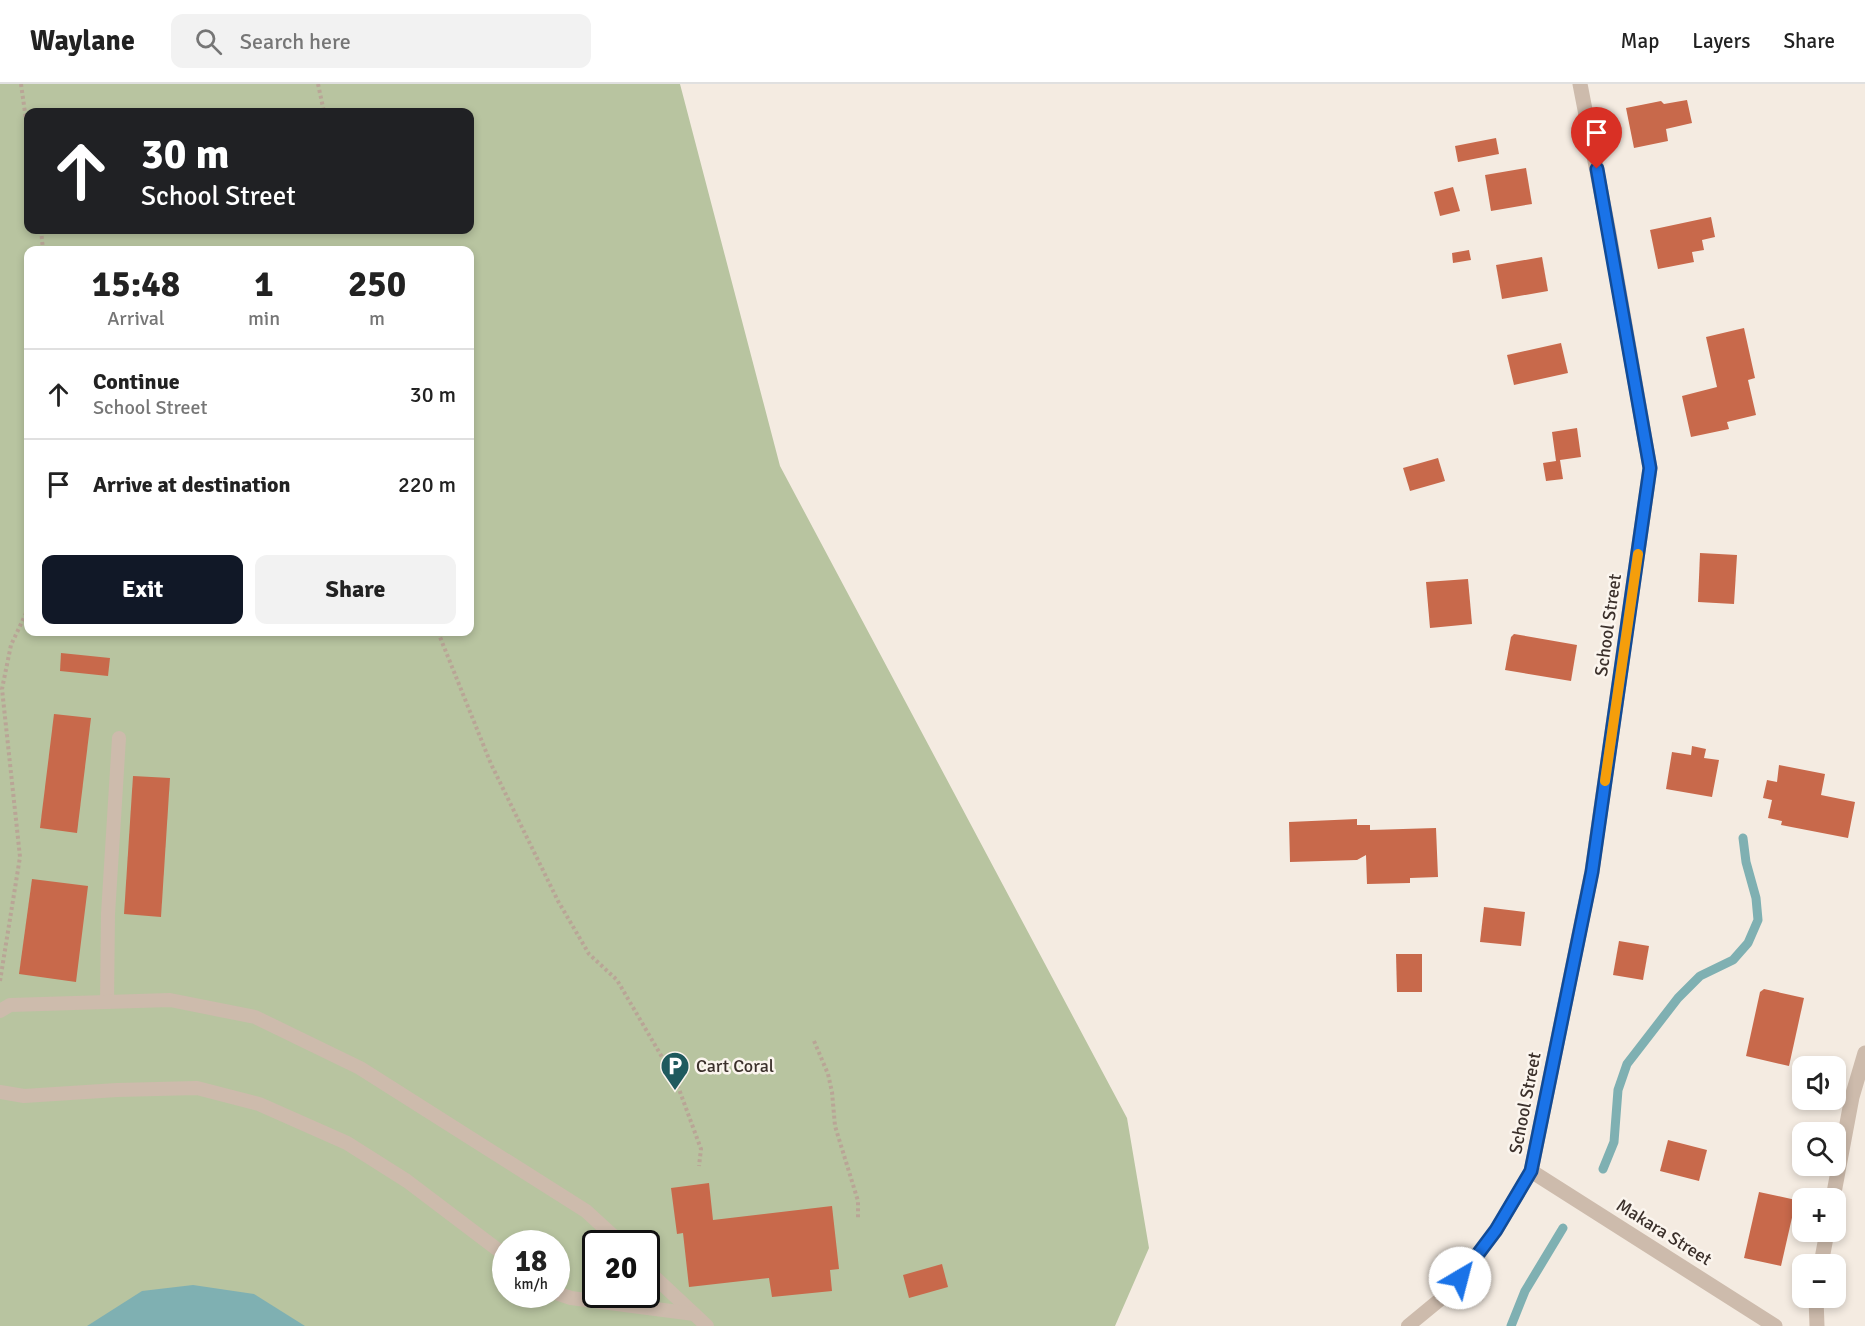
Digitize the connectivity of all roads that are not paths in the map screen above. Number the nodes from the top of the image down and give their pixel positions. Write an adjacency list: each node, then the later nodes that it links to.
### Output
1 (1580, 84): 7 (street, School Street)
2 (119, 738): 3 (lane)
3 (107, 1002): 4 (lane); 9 (lane)
4 (0, 1011)
5 (1865, 1053): 8 (street)
6 (0, 1092): 10 (lane)
7 (1531, 1171): 16 (lane); 17 (street, Makara Street)
8 (1835, 1188)
9 (607, 1230)
10 (492, 1245)
11 (660, 1282): 14 (lane)
12 (570, 1298): 14 (lane)
13 (1816, 1308): 18 (street)
14 (694, 1314): 15 (lane)
15 (707, 1326)
16 (1408, 1326)
17 (1775, 1326)
18 (1817, 1326)

